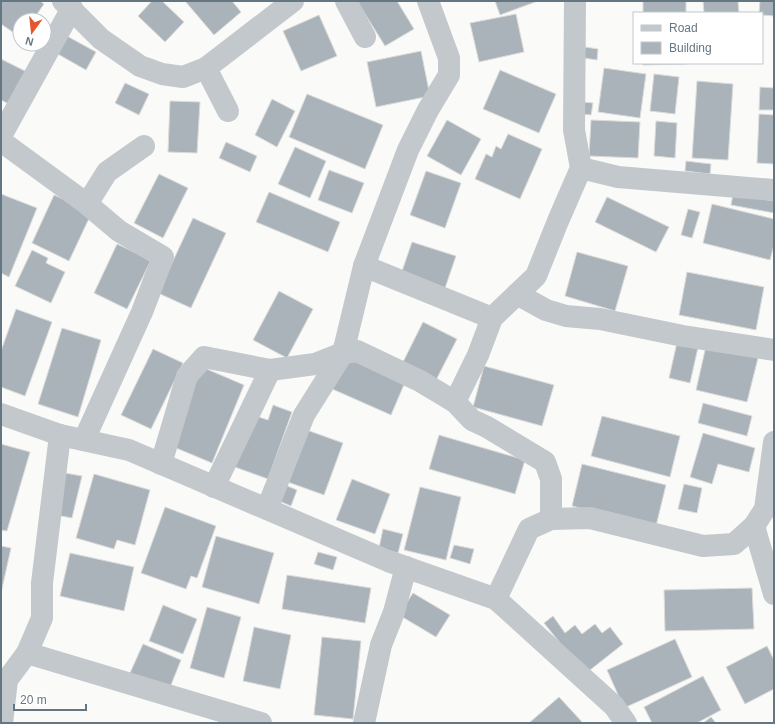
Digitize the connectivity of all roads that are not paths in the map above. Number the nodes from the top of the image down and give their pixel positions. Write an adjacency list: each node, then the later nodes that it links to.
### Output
1 (293, 1): 7 (street)
2 (346, 1): 6 (street)
3 (428, 1): 15 (street)
4 (575, 1): 12 (street)
5 (68, 5): 7 (street); 9 (street)
6 (365, 37)
7 (206, 68): 8 (street)
8 (228, 111)
9 (1, 136)
10 (1, 141): 14 (street)
11 (144, 146): 14 (street)
12 (581, 168): 13 (street); 16 (street)
13 (774, 190)
14 (88, 204): 24 (street)
15 (364, 266): 17 (street); 19 (street)
16 (517, 294): 17 (street); 18 (street)
17 (492, 318): 21 (street)
18 (774, 350)
19 (344, 353): 20 (street); 21 (street); 28 (street)
20 (270, 370): 26 (street); 27 (street)
21 (455, 402): 29 (street)
22 (1, 414): 23 (street)
23 (60, 435): 24 (street); 34 (street)
24 (84, 440): 26 (street)
25 (774, 442): 30 (street)
26 (160, 464): 27 (street)
27 (214, 486): 28 (street)
28 (267, 509): 31 (street)
29 (551, 518): 30 (street); 33 (street)
30 (754, 526): 32 (street)
31 (406, 567): 33 (street); 38 (street)
32 (774, 594)
33 (496, 599): 39 (street)
34 (27, 653): 35 (street); 37 (street)
35 (4, 680): 36 (street)
36 (2, 723)
37 (262, 723)
38 (364, 723)
39 (626, 723)

